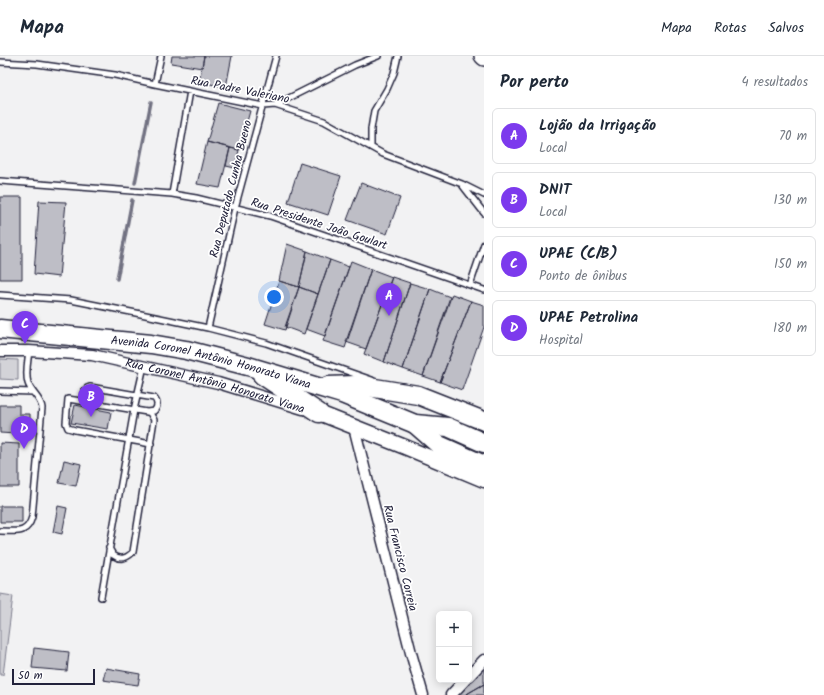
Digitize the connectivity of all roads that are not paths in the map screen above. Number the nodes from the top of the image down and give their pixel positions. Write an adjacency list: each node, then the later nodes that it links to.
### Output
1 (161, 56): 6 (lane)
2 (276, 56): 9 (lane, Rua Deputado Cunha Bueno)
3 (378, 56): 8 (lane)
4 (398, 56): 10 (lane)
5 (0, 62): 6 (lane, Rua Padre Valeriano)
6 (155, 84): 7 (lane, Rua Padre Valeriano)
7 (190, 91): 9 (lane, Rua Padre Valeriano); 13 (lane)
8 (275, 105): 9 (lane, Rua Padre Valeriano); 10 (lane, Rua Padre Valeriano)
9 (263, 106): 15 (lane, Rua Deputado Cunha Bueno)
10 (371, 147): 12 (lane, Rua Padre Valeriano)
11 (0, 181): 13 (lane, Rua Presidente João Goulart)
12 (462, 184): 14 (lane, Rua Padre Valeriano); 16 (lane)
13 (172, 194): 15 (lane, Rua Presidente João Goulart)
14 (484, 195)
15 (235, 208): 18 (lane, Rua Presidente João Goulart); 21 (lane, Rua Deputado Cunha Bueno)
16 (484, 213)
17 (484, 244): 18 (lane)
18 (470, 285): 19 (lane, Rua Presidente João Goulart)
19 (484, 290)
20 (0, 295): 21 (lane)
21 (208, 328): 27 (lane)
22 (0, 329): 26 (highway, Avenida Coronel Antônio Honorato Viana)
23 (0, 350): 24 (street, Rua Coronel Antônio Honorato Viana)
24 (29, 351): 25 (street, Rua Coronel Antônio Honorato Viana); 31 (lane)
25 (144, 365): 32 (lane); 37 (street, Rua Coronel Antônio Honorato Viana)
26 (248, 366): 29 (highway, Avenida Coronel Antônio Honorato Viana); 37 (highway)
27 (375, 380)
28 (382, 383): 33 (lane)
29 (318, 387): 33 (highway); 39 (highway, Avenida Coronel Antônio Honorato Viana)
30 (0, 391): 31 (lane)
31 (33, 392): 46 (lane)
32 (137, 395): 34 (lane); 35 (lane); 36 (lane)
33 (418, 395): 38 (highway)
34 (89, 402): 35 (lane); 41 (lane)
35 (134, 410): 36 (lane); 41 (lane)
36 (146, 412): 43 (lane)
37 (318, 414): 40 (main road, Rua Coronel Antônio Honorato Viana)
38 (484, 421)
39 (415, 424): 42 (highway); 44 (highway)
40 (354, 427): 45 (main road, Rua Coronel Antônio Honorato Viana); 52 (street, Rua Francisco Correia)
41 (128, 440): 43 (lane); 47 (lane)
42 (484, 443)
43 (151, 444): 47 (lane)
44 (482, 464)
45 (484, 480)
46 (0, 531)
47 (109, 548): 48 (lane)
48 (101, 597)
49 (484, 660): 50 (street)
50 (472, 673)
51 (463, 683): 53 (street)
52 (423, 695)
53 (452, 695)

